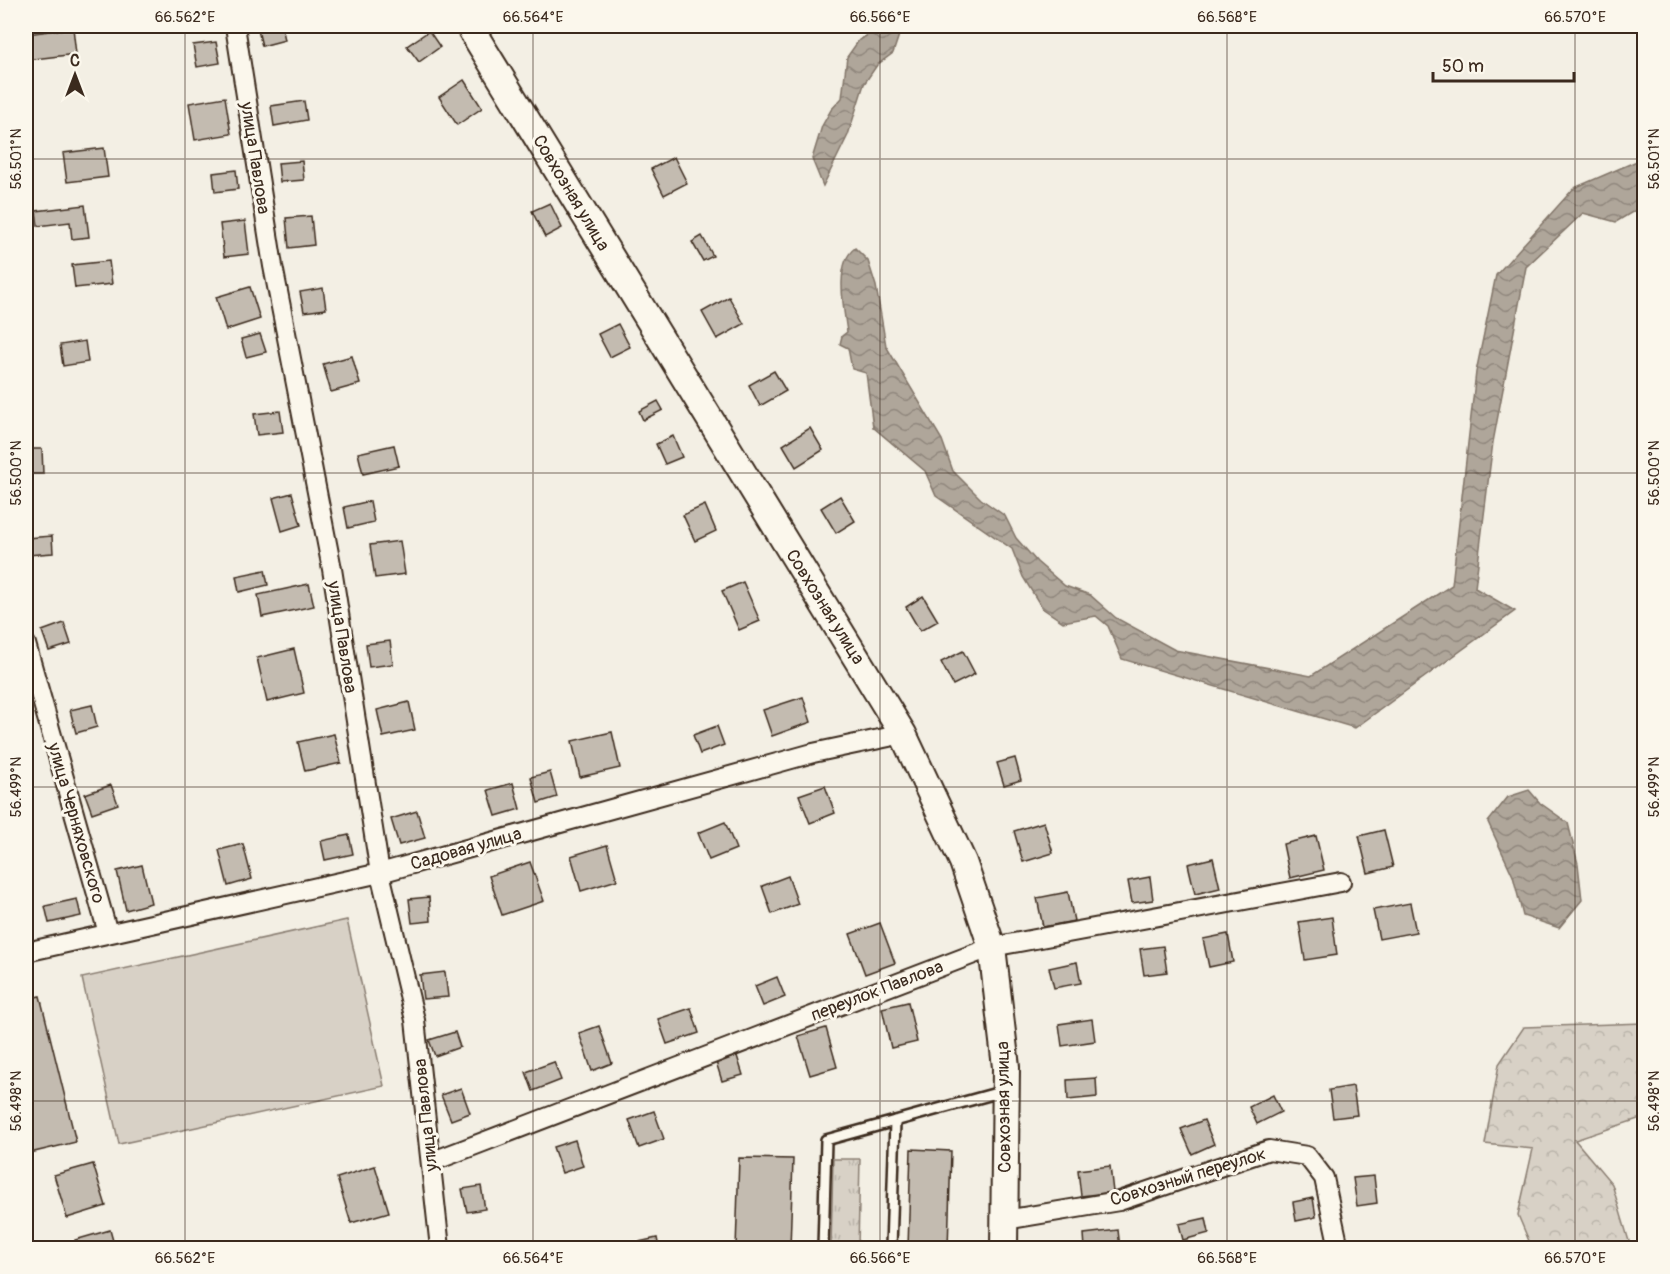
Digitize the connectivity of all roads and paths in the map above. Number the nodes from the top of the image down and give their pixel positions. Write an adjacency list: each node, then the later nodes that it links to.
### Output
1 (235, 26): 5 (street, улица Павлова)
2 (469, 26): 4 (street, Совхозная улица)
3 (26, 644): 7 (street, улица Черняховского)
4 (903, 734): 5 (street, Садовая улица); 8 (street, Совхозная улица)
5 (380, 873): 7 (street, Садовая улица); 12 (street, улица Павлова)
6 (1341, 882): 8 (street, переулок Павлова)
7 (108, 933): 9 (street, Садовая улица)
8 (992, 947): 10 (street, Совхозная улица); 12 (street, переулок Павлова)
9 (26, 952)
10 (1006, 1090): 11 (lane); 13 (street, Совхозная улица)
11 (895, 1121): 15 (lane); 16 (lane)
12 (431, 1162): 14 (street, улица Павлова)
13 (1005, 1220): 17 (street, Совхозная улица); 18 (street, Совхозный переулок)
14 (441, 1248)
15 (823, 1248)
16 (891, 1248)
17 (1004, 1248)
18 (1339, 1248)

